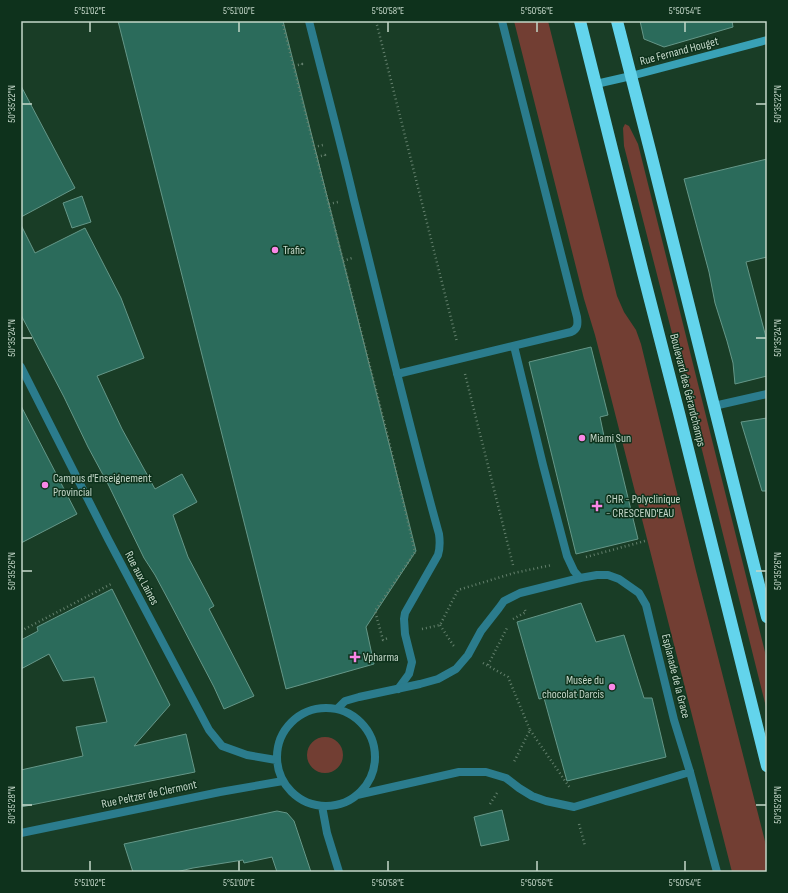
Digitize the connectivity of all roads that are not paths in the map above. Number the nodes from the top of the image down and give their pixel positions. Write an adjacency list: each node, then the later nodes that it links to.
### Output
1 (309, 21): 10 (street)
2 (502, 21): 8 (street)
3 (580, 21): 7 (highway, Boulevard des Gérardchamps)
4 (617, 21): 6 (highway, Boulevard des Gérardchamps)
5 (767, 40): 6 (street, Rue Fernand Houget)
6 (631, 76): 7 (street, Rue Fernand Houget); 12 (highway, Boulevard des Gérardchamps)
7 (596, 84): 18 (highway, Boulevard des Gérardchamps)
8 (514, 346): 10 (street); 13 (street)
9 (21, 367): 17 (street, Rue aux Laines)
10 (397, 374): 15 (street)
11 (767, 394): 12 (street)
12 (714, 406): 14 (highway, Boulevard des Gérardchamps)
13 (580, 578): 15 (street, Esplanade de la Grace); 19 (street, Esplanade de la Grace)
14 (767, 616)
15 (398, 689): 16 (street, Esplanade de la Grace)
16 (337, 709): 17 (street); 21 (street)
17 (276, 760): 20 (street)
18 (767, 766)
19 (690, 772): 21 (street); 25 (street, Esplanade de la Grace)
20 (283, 781): 22 (street); 23 (street, Rue Peltzer de Clermont)
21 (357, 795): 22 (street)
22 (322, 806): 24 (street)
23 (21, 833)
24 (339, 872)
25 (717, 872)

